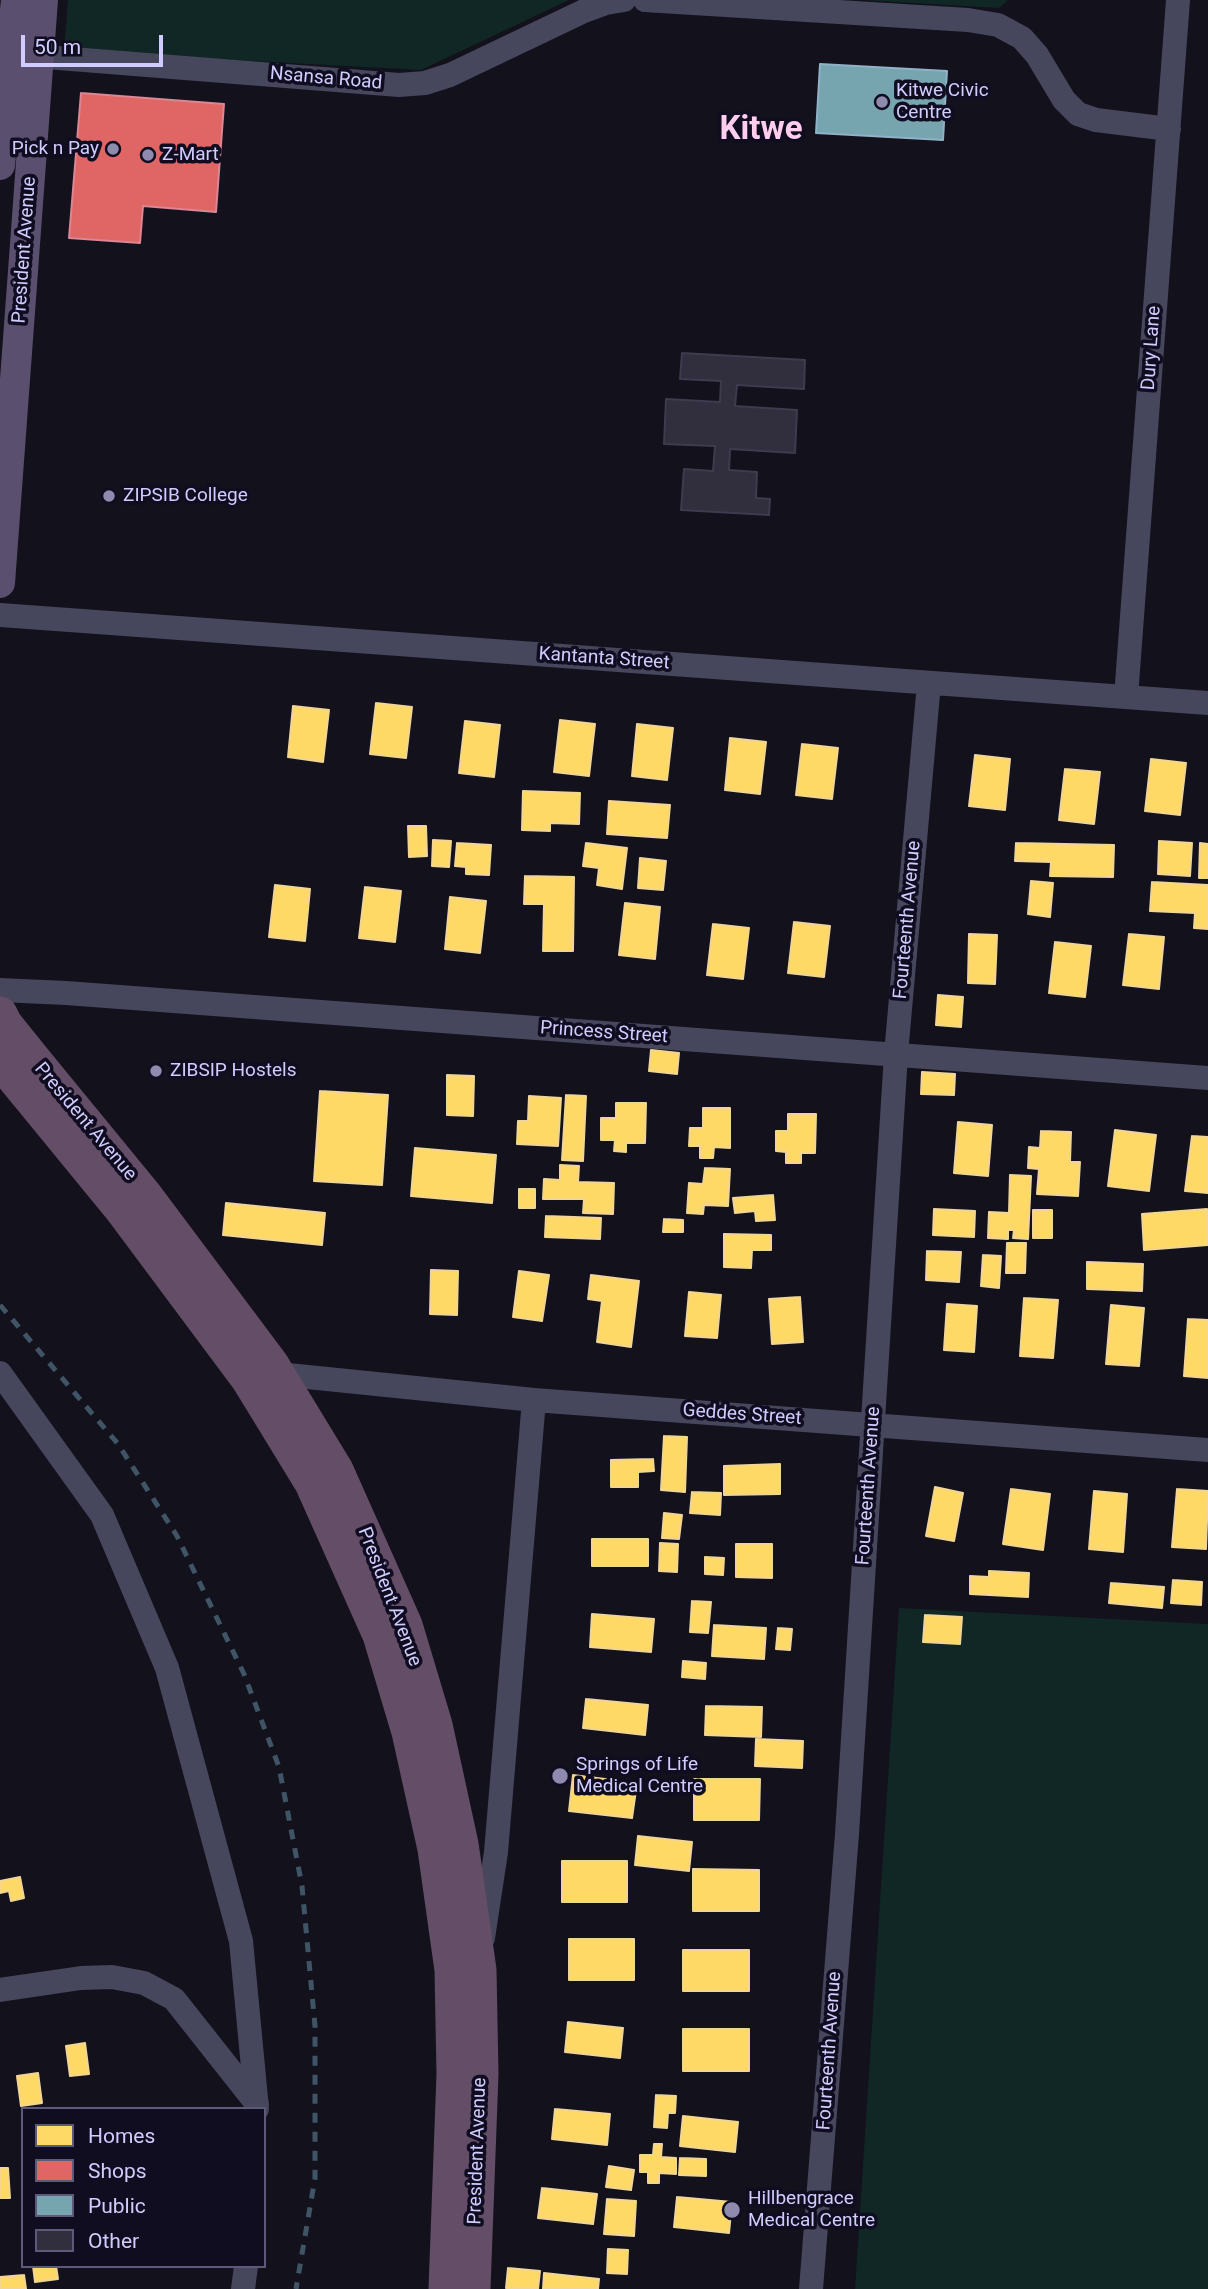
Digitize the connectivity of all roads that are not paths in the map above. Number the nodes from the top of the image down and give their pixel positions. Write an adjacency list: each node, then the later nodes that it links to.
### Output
1 (16, 0): 6 (main road, President Avenue)
2 (43, 0): 6 (main road, President Avenue)
3 (624, 0): 6 (street, Nsansa Road)
4 (645, 0): 7 (street)
5 (1178, 0): 7 (street, Dury Lane)
6 (25, 55): 8 (main road, President Avenue); 9 (main road, President Avenue)
7 (1169, 129): 14 (street, Dury Lane)
8 (32, 149): 9 (street); 10 (main road, President Avenue)
9 (1, 154)
10 (9, 328): 11 (main road, President Avenue)
11 (0, 583)
12 (0, 615): 13 (street, Kantanta Street)
13 (929, 683): 14 (street, Kantanta Street); 18 (street, Fourteenth Avenue)
14 (1126, 697): 15 (street, Kantanta Street)
15 (1208, 703)
16 (0, 990): 18 (street, Princess Street)
17 (0, 1014): 22 (highway, President Avenue)
18 (896, 1054): 20 (street, Princess Street); 24 (street, Fourteenth Avenue)
19 (0, 1061): 31 (highway, President Avenue)
20 (1208, 1078)
21 (0, 1373): 28 (street)
22 (278, 1374): 23 (street, Geddes Street); 26 (highway, President Avenue)
23 (534, 1400): 24 (street, Geddes Street); 26 (street)
24 (873, 1424): 25 (street, Geddes Street); 33 (street, Fourteenth Avenue)
25 (1208, 1450)
26 (479, 1970): 32 (highway, President Avenue)
27 (0, 1990): 28 (street)
28 (257, 2106)
29 (246, 2268): 30 (street)
30 (243, 2289)
31 (446, 2289)
32 (473, 2289)
33 (811, 2289)

